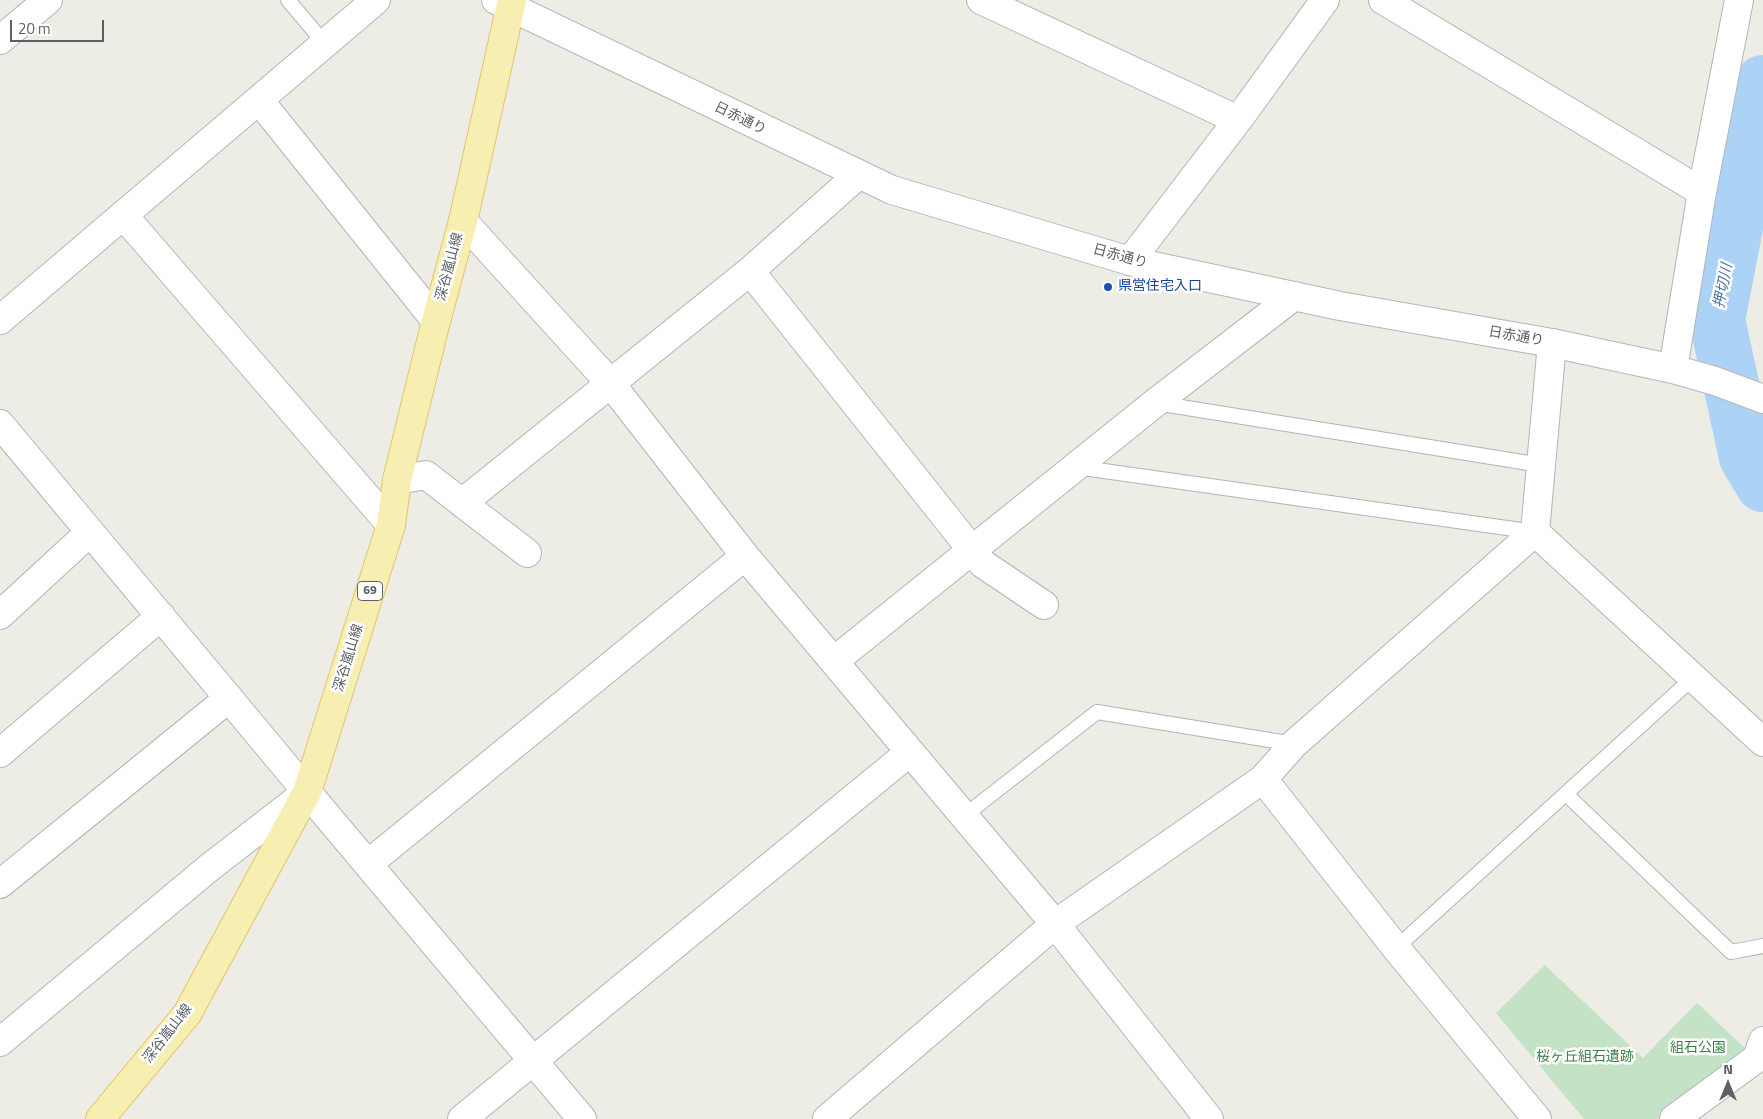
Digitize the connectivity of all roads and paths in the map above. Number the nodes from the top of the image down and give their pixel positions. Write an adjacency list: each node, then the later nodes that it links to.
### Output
1 (48, 0): 9 (street)
2 (288, 0): 10 (lane)
3 (376, 0): 10 (street)
4 (981, 0): 12 (street)
5 (1325, 0): 12 (street)
6 (1383, 0): 14 (street)
7 (1739, 0): 14 (street)
8 (506, 3): 13 (street, 日赤通り); 16 (main road, 深谷嵐山線 / 69)
9 (0, 40)
10 (325, 44): 11 (street)
11 (258, 100): 15 (street); 21 (street)
12 (1238, 120): 17 (street)
13 (858, 175): 17 (street, 日赤通り); 18 (street)
14 (1702, 192): 23 (street)
15 (123, 215): 20 (street); 32 (street)
16 (462, 221): 21 (main road, 深谷嵐山線 / 69); 24 (street)
17 (1130, 261): 19 (street, 日赤通り)
18 (750, 271): 24 (street); 35 (street)
19 (1294, 296): 22 (street, 日赤通り); 26 (street)
20 (0, 320)
21 (436, 321): 30 (main road, 深谷嵐山線 / 69)
22 (1552, 343): 23 (street, 日赤通り); 28 (street)
23 (1673, 369): 25 (street, 日赤通り)
24 (611, 384): 31 (street); 37 (street)
25 (1758, 398)
26 (1155, 402): 28 (lane); 29 (street)
27 (0, 424): 33 (street)
28 (1540, 465): 34 (street)
29 (1075, 467): 34 (lane); 35 (street)
30 (397, 480): 31 (street); 32 (main road, 深谷嵐山線 / 69)
31 (462, 503): 36 (street)
32 (391, 525): 49 (main road, 深谷嵐山線 / 69)
33 (90, 532): 39 (street); 40 (street)
34 (1536, 532): 42 (street); 45 (street)
35 (972, 550): 38 (street); 41 (street)
36 (527, 554)
37 (745, 556): 41 (street); 52 (street)
38 (1044, 605)
39 (0, 615)
40 (160, 616): 43 (street); 47 (street)
41 (834, 661): 46 (street)
42 (1694, 678): 44 (street); 50 (lane)
43 (229, 698): 49 (street); 53 (street)
44 (1763, 742)
45 (1294, 744): 48 (street); 51 (lane)
46 (910, 752): 51 (street); 59 (street)
47 (0, 753)
48 (1262, 779): 54 (street); 56 (street)
49 (307, 792): 52 (street); 57 (street); 60 (main road, 深谷嵐山線 / 69)
50 (1566, 794): 55 (lane); 56 (lane)
51 (964, 816): 54 (street)
52 (368, 864): 59 (street)
53 (0, 884)
54 (1055, 924): 63 (street); 64 (street)
55 (1763, 946)
56 (1396, 948): 65 (street)
57 (0, 1042)
58 (1761, 1053): 66 (street)
59 (534, 1061): 61 (street); 62 (street)
60 (100, 1119)
61 (462, 1119)
62 (582, 1119)
63 (827, 1119)
64 (1209, 1119)
65 (1537, 1119)
66 (1674, 1119)

